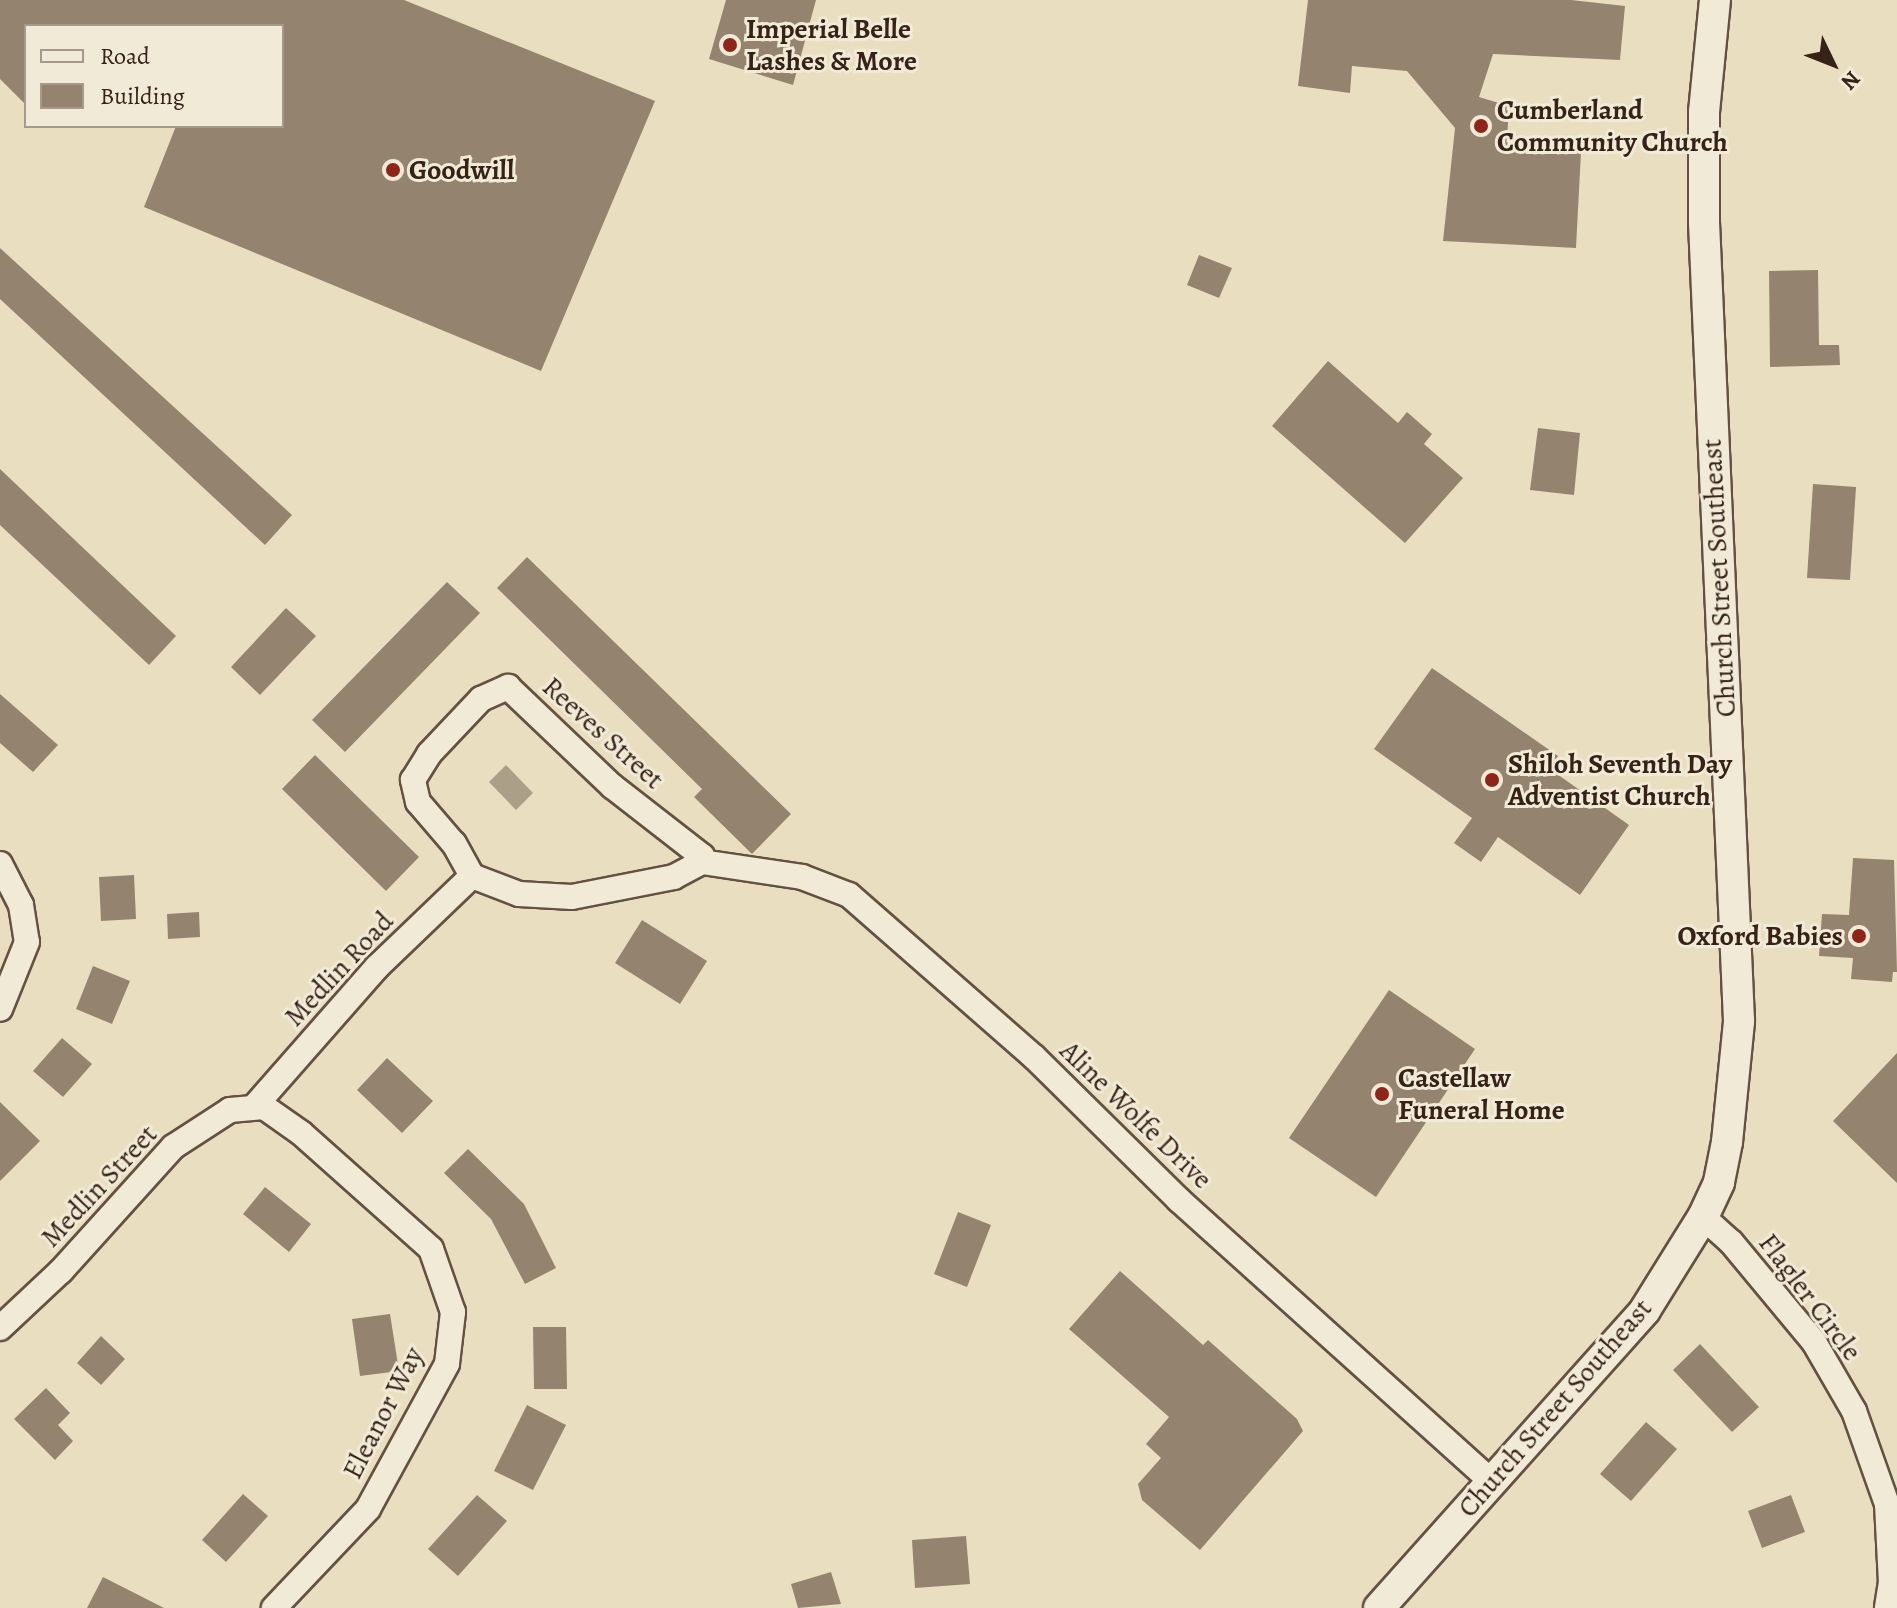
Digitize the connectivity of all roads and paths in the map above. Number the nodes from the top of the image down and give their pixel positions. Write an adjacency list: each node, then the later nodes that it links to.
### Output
1 (1715, 0): 7 (street, Church Street Southeast)
2 (702, 862): 4 (street); 4 (street, Reeves Street); 9 (street, Aline Wolfe Drive)
3 (0, 864): 5 (street)
4 (472, 876): 6 (street, Medlin Road)
5 (0, 1009)
6 (254, 1107): 8 (street, Medlin Street); 10 (street, Eleanor Way)
7 (1703, 1217): 9 (street, Church Street Southeast); 12 (street, Flagler Circle)
8 (0, 1328)
9 (1491, 1481): 11 (street, Church Street Southeast)
10 (274, 1608)
11 (1379, 1608)
12 (1887, 1608)

